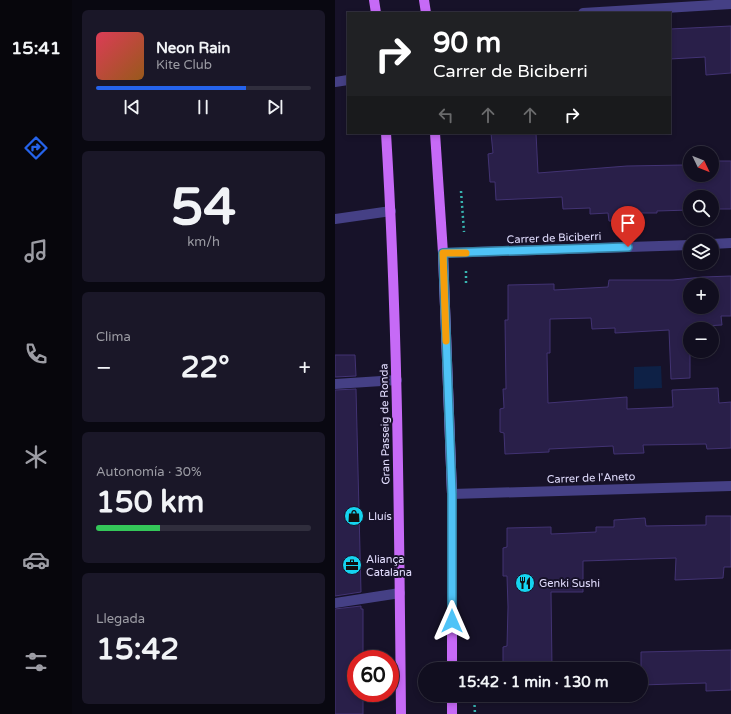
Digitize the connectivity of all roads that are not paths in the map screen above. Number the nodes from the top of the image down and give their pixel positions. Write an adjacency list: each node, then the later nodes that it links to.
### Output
1 (375, 0): 4 (main road)
2 (424, 0): 5 (main road)
3 (731, 4): 6 (street)
4 (376, 12)
5 (426, 12)
6 (599, 12)
7 (347, 80): 8 (street)
8 (335, 82)
9 (386, 134): 11 (main road, Gran Passeig de Ronda)
10 (435, 134): 16 (main road)
11 (391, 211): 12 (street); 17 (main road, Gran Passeig de Ronda)
12 (335, 219)
13 (731, 243): 14 (street)
14 (719, 244)
15 (683, 245): 16 (street, Carrer de Biciberri)
16 (443, 253): 20 (main road)
17 (397, 380): 18 (street); 21 (main road, Gran Passeig de Ronda)
18 (335, 384)
19 (731, 486): 20 (street, Carrer de l'Aneto)
20 (452, 494): 23 (main road)
21 (400, 592): 22 (street); 25 (main road, Gran Passeig de Ronda)
22 (335, 603)
23 (452, 662)
24 (452, 702): 26 (main road)
25 (401, 714)
26 (452, 714)

